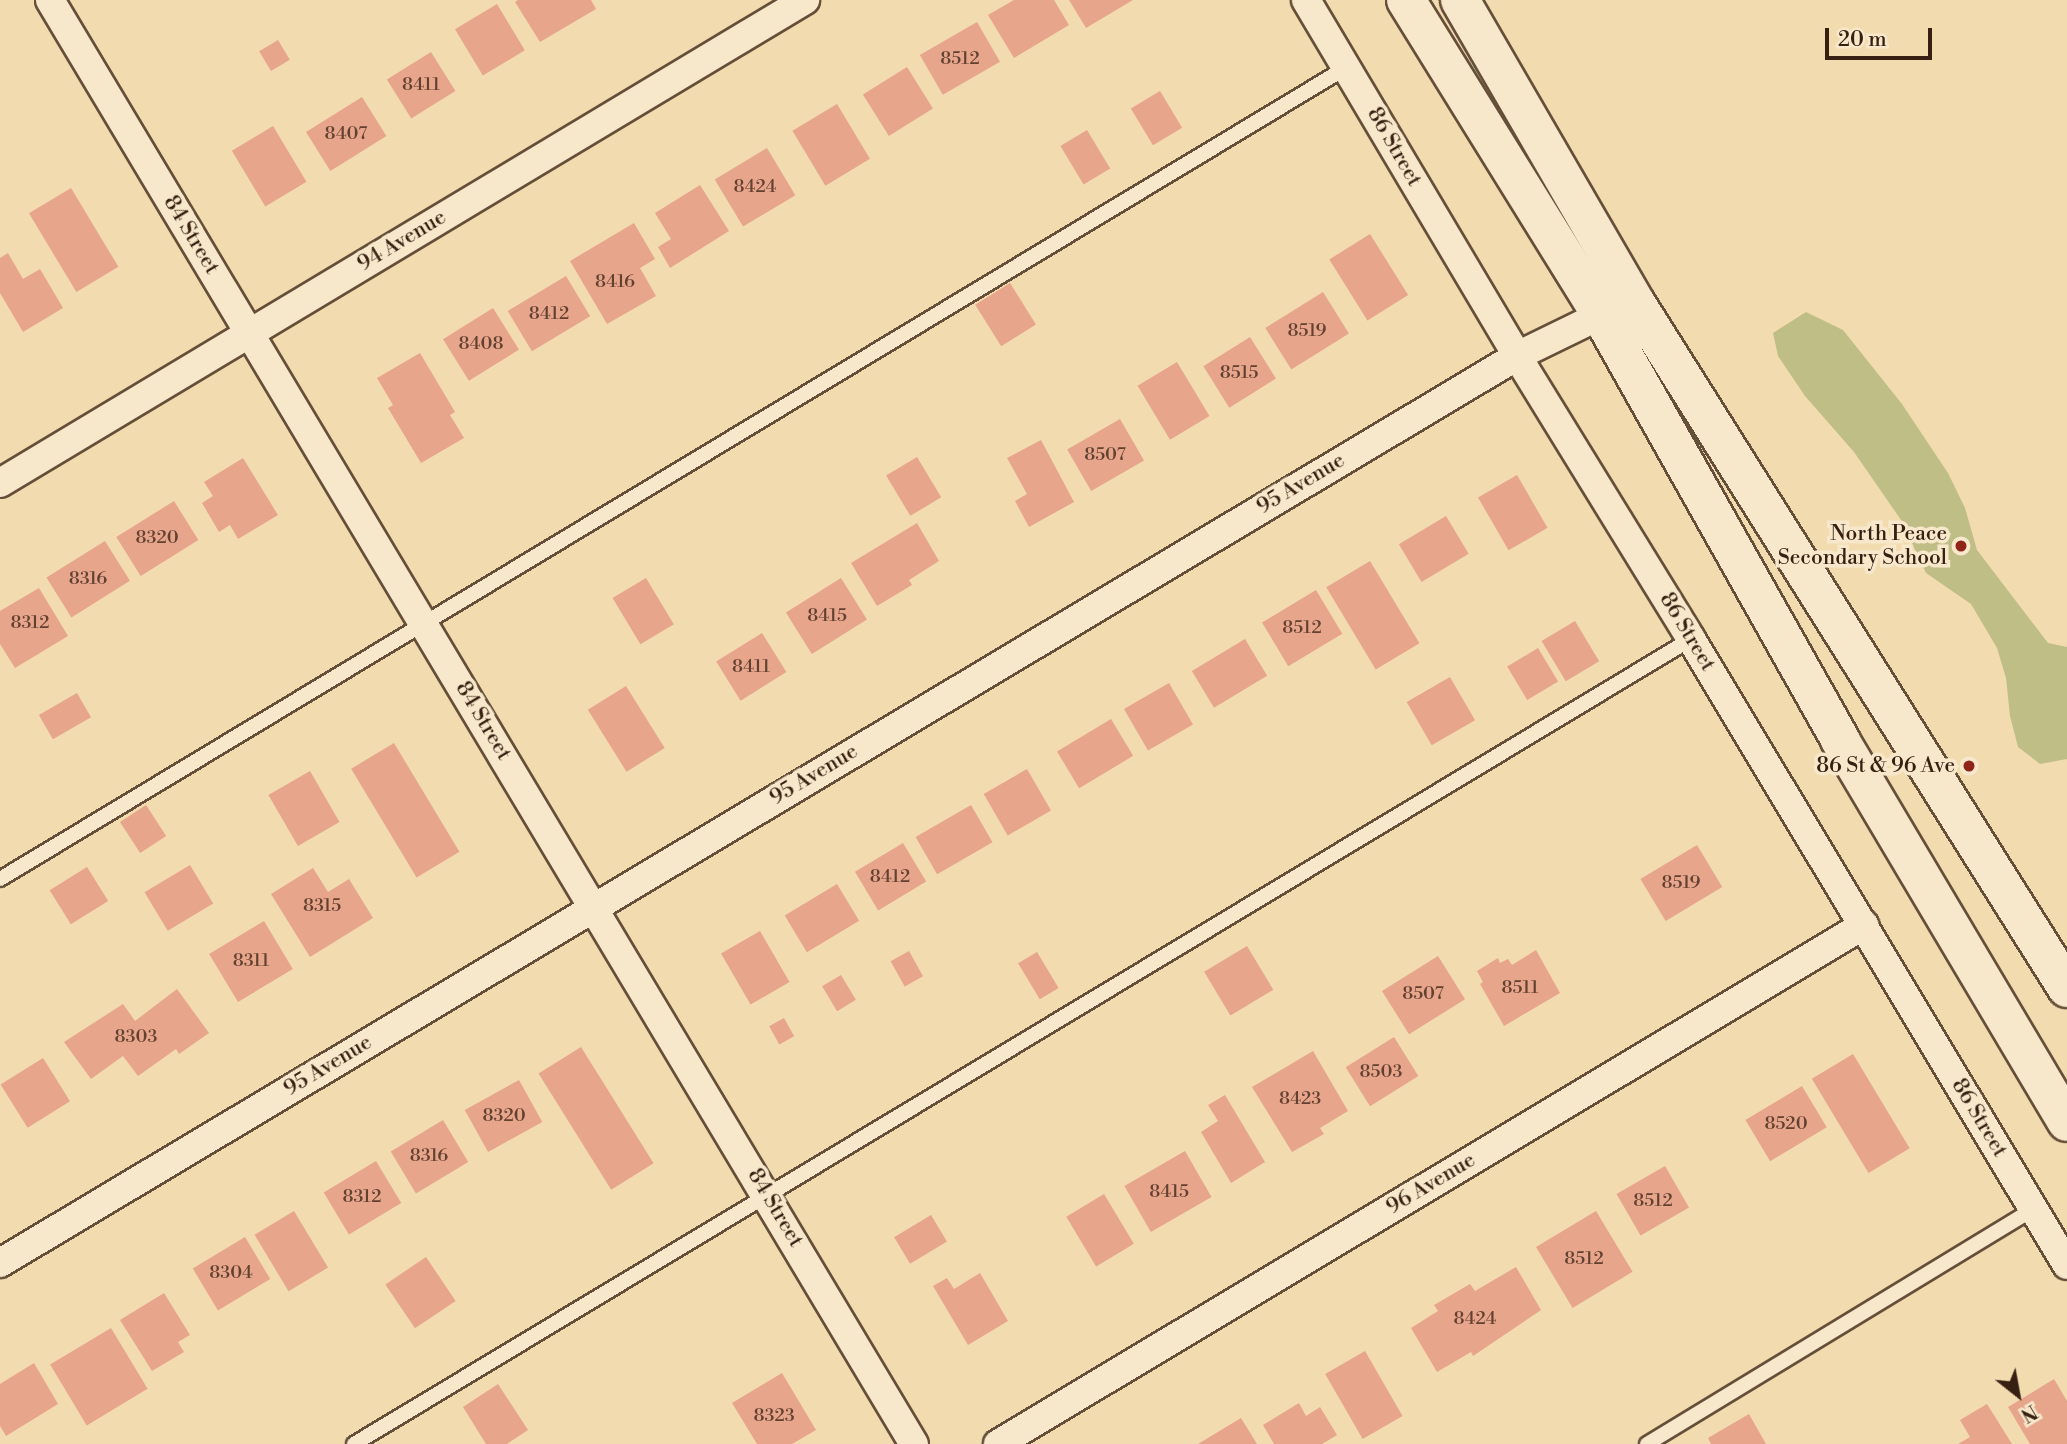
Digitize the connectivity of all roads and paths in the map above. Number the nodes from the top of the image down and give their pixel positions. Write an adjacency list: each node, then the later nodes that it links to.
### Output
1 (50, 0): 8 (street, 84 Street)
2 (805, 0): 8 (street, 94 Avenue)
3 (1306, 0): 6 (street, 86 Street)
4 (1406, 0): 7 (main road)
5 (1460, 0): 7 (main road)
6 (1347, 67): 9 (street, 86 Street); 11 (lane)
7 (1619, 310): 9 (street, 95 Avenue); 16 (main road); 17 (main road)
8 (250, 333): 10 (street, 94 Avenue); 11 (street, 84 Street)
9 (1517, 356): 12 (street, 86 Street); 14 (street, 95 Avenue)
10 (0, 483)
11 (426, 625): 13 (lane); 14 (street, 84 Street)
12 (1691, 639): 15 (street, 86 Street); 18 (lane)
13 (0, 879)
14 (594, 906): 18 (street, 84 Street); 20 (street, 95 Avenue)
15 (1864, 925): 19 (street, 86 Street); 24 (street, 96 Avenue)
16 (2067, 988)
17 (2064, 1110)
18 (768, 1195): 22 (lane); 23 (street, 84 Street)
19 (2034, 1209): 21 (street, 86 Street); 25 (lane)
20 (0, 1263)
21 (2067, 1265)
22 (354, 1444)
23 (914, 1444)
24 (998, 1444)
25 (1647, 1444)

